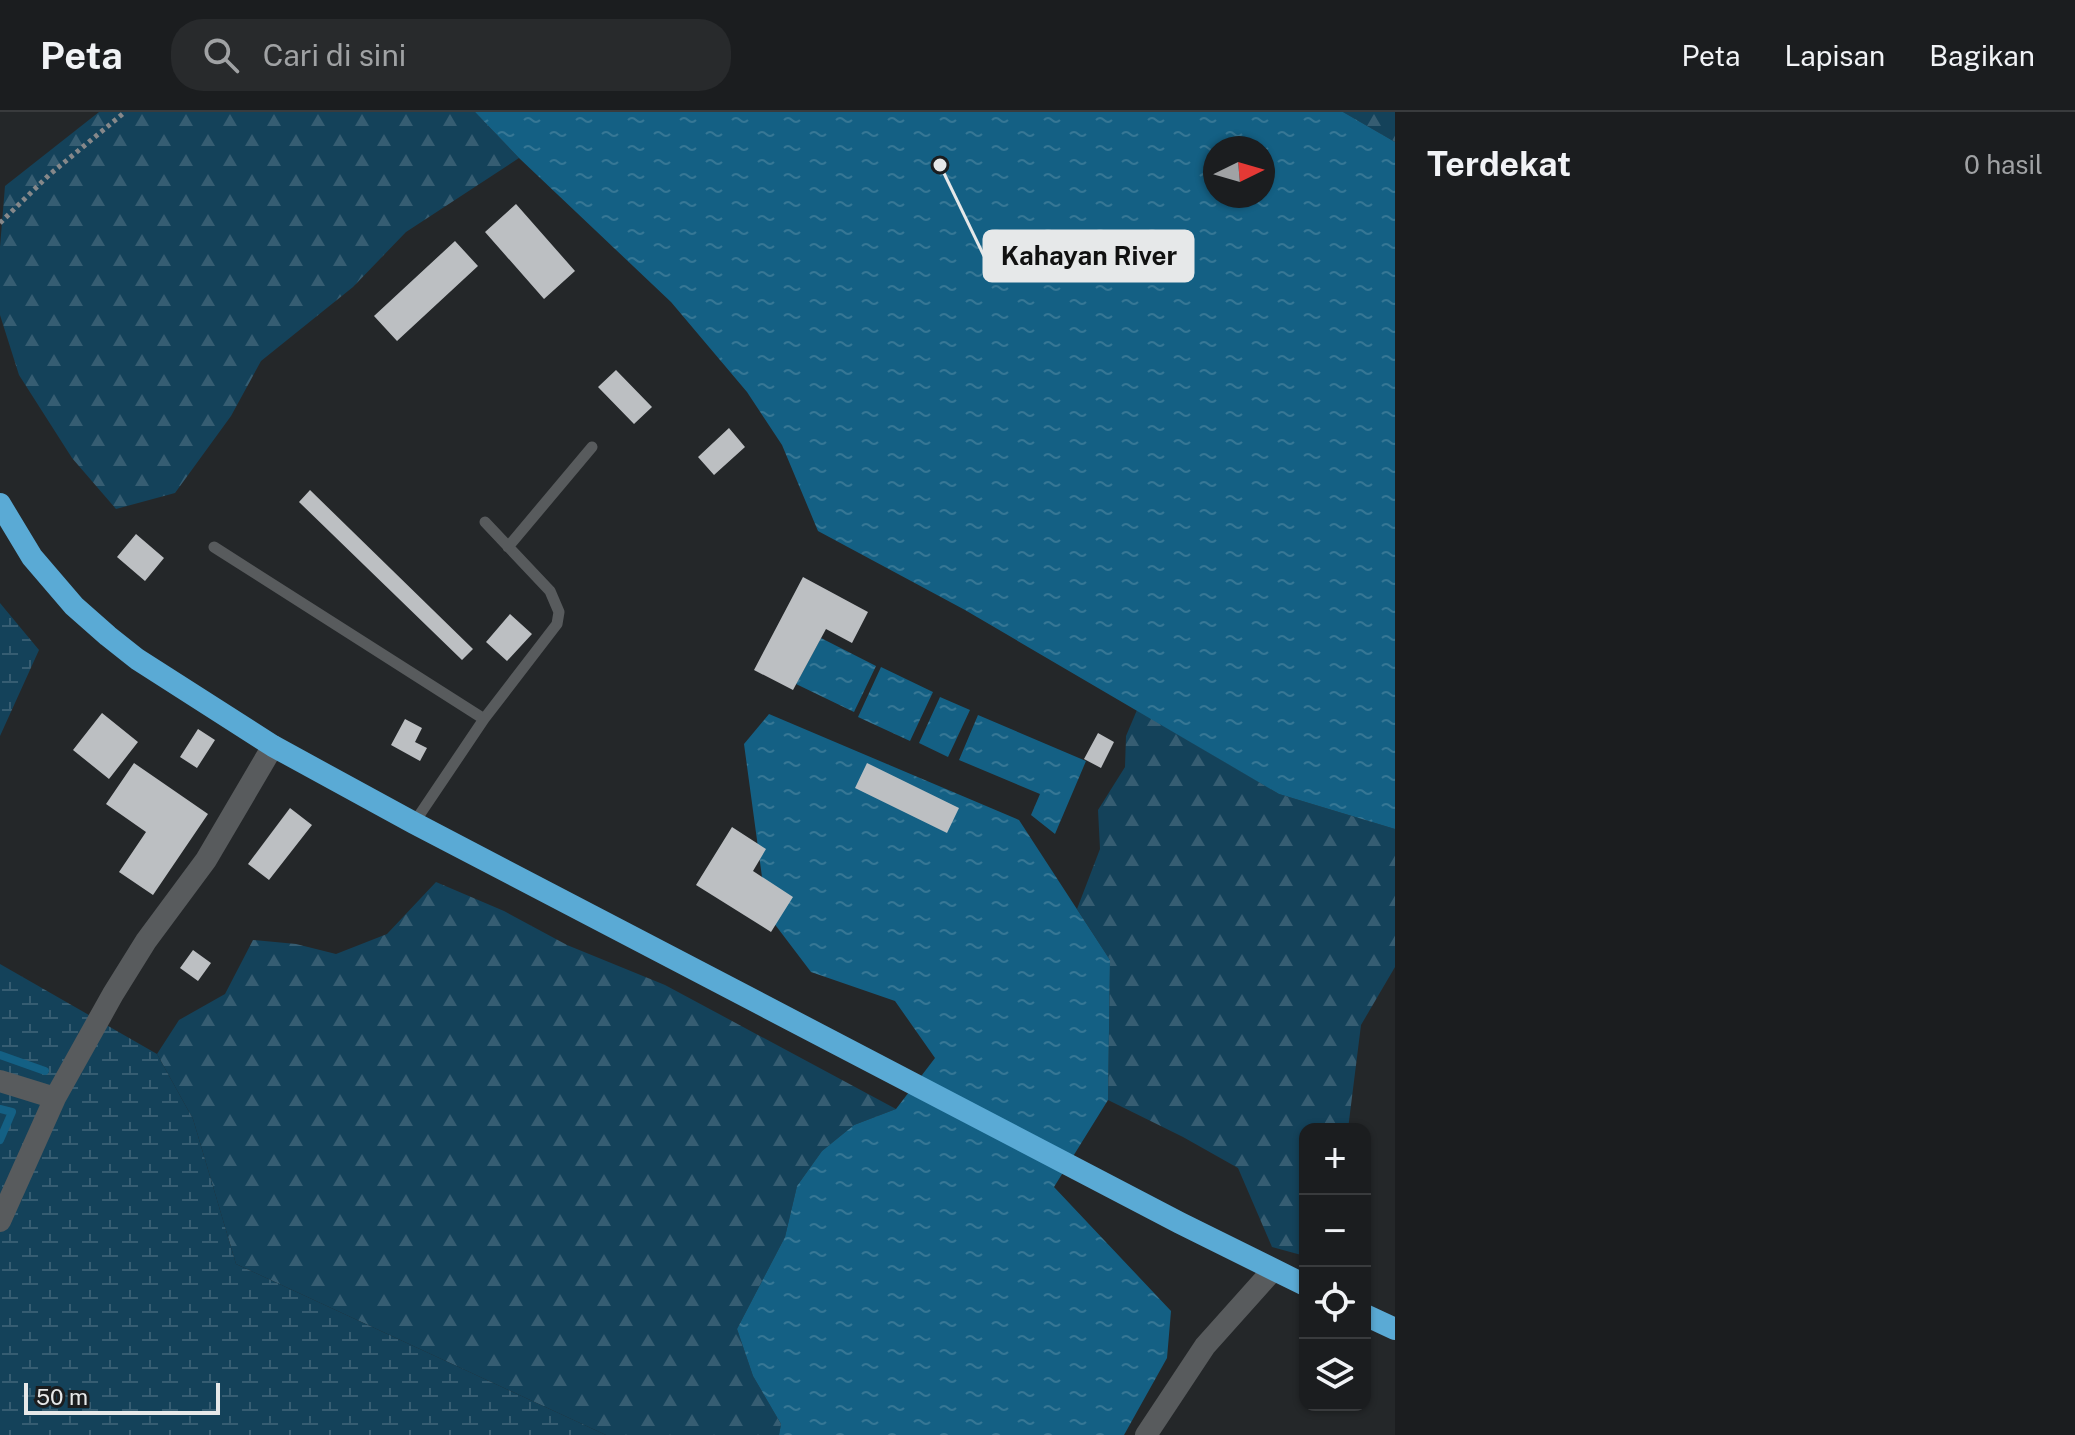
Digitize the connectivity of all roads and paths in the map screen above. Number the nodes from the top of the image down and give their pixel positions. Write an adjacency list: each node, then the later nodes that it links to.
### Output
1 (125, 112): 2 (path)
2 (0, 223)
3 (592, 447): 7 (lane)
4 (0, 504): 9 (highway)
5 (485, 522): 7 (lane)
6 (214, 547): 8 (lane)
7 (508, 547): 8 (lane)
8 (484, 719): 10 (lane)
9 (273, 746): 10 (highway); 12 (street)
10 (414, 823): 14 (highway)
11 (0, 1081): 12 (street)
12 (55, 1098): 13 (street)
13 (0, 1221)
14 (1273, 1270): 15 (highway); 18 (street)
15 (1299, 1282)
16 (1371, 1318): 17 (highway)
17 (1395, 1329)
18 (1146, 1435)

